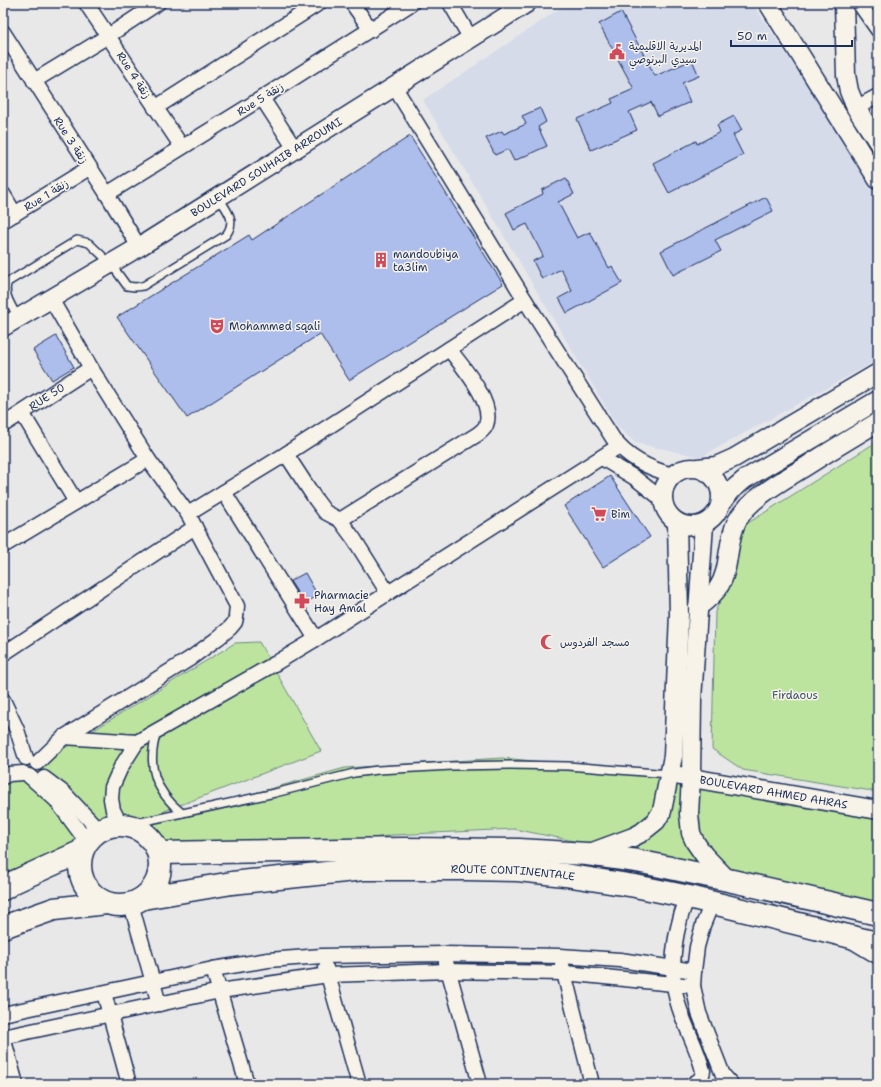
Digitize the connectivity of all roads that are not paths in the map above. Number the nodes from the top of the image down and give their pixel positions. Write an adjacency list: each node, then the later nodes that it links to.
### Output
1 (86, 3): 14 (street, Rue 4 زنقة)
2 (158, 3): 14 (street)
3 (319, 3): 20 (street)
4 (352, 3): 11 (street)
5 (412, 3): 11 (street, Rue 5 زنقة)
6 (450, 3): 15 (street)
7 (527, 3): 15 (street, BOULEVARD SOUHAIB ARROUMI)
8 (768, 3): 26 (street)
9 (844, 3): 21 (street)
10 (859, 3): 12 (street)
11 (371, 30): 19 (street, Rue 5 زنقة)
12 (878, 30)
13 (3, 32): 16 (street, Rue 3 زنقة)
14 (108, 36): 16 (street); 20 (street, Rue 4 زنقة)
15 (471, 39): 17 (street, BOULEVARD SOUHAIB ARROUMI)
16 (34, 80): 25 (street, Rue 3 زنقة)
17 (394, 86): 24 (street, BOULEVARD SOUHAIB ARROUMI); 35 (street)
18 (878, 96): 21 (street)
19 (262, 98): 23 (street, Rue 5 زنقة); 24 (street)
20 (155, 108): 23 (street, Rue 4 زنقة)
21 (856, 108): 22 (street)
22 (878, 142)
23 (182, 147): 28 (street, Rue 5 زنقة)
24 (294, 149): 29 (street, BOULEVARD SOUHAIB ARROUMI)
25 (89, 168): 28 (street, Rue 3 زنقة); 30 (street, Rue 1 زنقة)
26 (878, 180)
27 (3, 194): 30 (street)
28 (107, 194): 32 (street, Rue 3 زنقة)
29 (219, 197): 32 (street, BOULEVARD SOUHAIB ARROUMI); 33 (lane)
30 (15, 214): 31 (street, Rue 1 زنقة)
31 (3, 222)
32 (139, 247): 33 (street, BOULEVARD SOUHAIB ARROUMI)
33 (111, 264): 34 (street, BOULEVARD SOUHAIB ARROUMI); 36 (lane)
34 (51, 299): 36 (street, BOULEVARD SOUHAIB ARROUMI); 39 (street)
35 (525, 300): 38 (street); 45 (street)
36 (19, 318): 37 (street, BOULEVARD SOUHAIB ARROUMI)
37 (3, 327)
38 (449, 349): 46 (street); 56 (street)
39 (91, 368): 42 (street, RUE 50); 48 (street)
40 (878, 373): 49 (street)
41 (878, 400): 54 (street)
42 (22, 413): 44 (street, RUE 50); 53 (street)
43 (878, 422): 62 (street)
44 (3, 425)
45 (619, 446): 47 (street); 50 (street)
46 (286, 454): 51 (street); 56 (street)
47 (602, 458): 52 (street); 61 (street)
48 (148, 459): 53 (street); 55 (street)
49 (698, 468): 50 (street); 54 (street)
50 (673, 475): 52 (street)
51 (224, 492): 55 (street); 63 (street)
52 (663, 500): 57 (street)
53 (76, 502): 60 (street)
54 (721, 503): 58 (street)
55 (188, 514): 59 (street)
56 (340, 520): 61 (street)
57 (678, 523): 58 (street); 70 (street)
58 (704, 524): 62 (street)
59 (195, 527): 64 (street); 67 (street)
60 (4, 544)
61 (388, 593): 63 (street)
62 (698, 607): 72 (street)
63 (316, 639): 66 (street)
64 (3, 654)
65 (3, 700): 69 (street)
66 (157, 731): 68 (street); 74 (lane)
67 (64, 737): 68 (street); 69 (street)
68 (137, 742): 75 (street)
69 (30, 768): 71 (street); 75 (street)
70 (670, 774): 72 (street, BOULEVARD AHMED AHRAS); 74 (lane); 77 (street)
71 (3, 777)
72 (691, 777): 73 (street, BOULEVARD AHMED AHRAS); 78 (street)
73 (878, 810)
74 (182, 813): 75 (lane)
75 (103, 834): 76 (main road); 79 (main road); 82 (main road)
76 (159, 853): 77 (main road, ROUTE CONTINENTALE); 81 (main road)
77 (587, 854): 78 (main road, ROUTE CONTINENTALE)
78 (728, 880): 84 (main road, ROUTE CONTINENTALE)
79 (3, 889)
80 (690, 897): 81 (main road, ROUTE CONTINENTALE); 83 (main road, ROUTE CONTINENTALE); 92 (street)
81 (137, 901): 82 (main road); 98 (street)
82 (106, 903): 85 (main road)
83 (712, 903): 86 (main road, ROUTE CONTINENTALE); 95 (street)
84 (878, 914)
85 (3, 927)
86 (853, 937): 87 (main road, ROUTE CONTINENTALE); 88 (main road)
87 (878, 944)
88 (878, 952)
89 (444, 954): 90 (street); 91 (street); 94 (street)
90 (322, 956): 93 (street); 97 (street)
91 (560, 956): 92 (street); 96 (street)
92 (673, 967): 95 (street); 99 (street)
93 (214, 969): 98 (street); 101 (street)
94 (448, 970): 96 (street); 97 (street); 113 (street)
95 (694, 971): 100 (street)
96 (565, 973): 99 (street); 114 (street)
97 (328, 975): 101 (street); 112 (street)
98 (153, 982): 102 (street); 103 (street)
99 (674, 984): 100 (street); 107 (street)
100 (693, 986): 108 (street)
101 (220, 991): 103 (street); 111 (street)
102 (104, 993): 104 (street); 105 (street)
103 (159, 1004): 105 (street)
104 (3, 1014)
105 (110, 1014): 106 (street); 110 (street)
106 (3, 1037): 109 (street)
107 (703, 1071): 108 (street); 115 (street)
108 (725, 1081)
109 (16, 1084)
110 (129, 1084)
111 (247, 1084)
112 (359, 1084)
113 (480, 1084)
114 (592, 1084)
115 (693, 1084)

